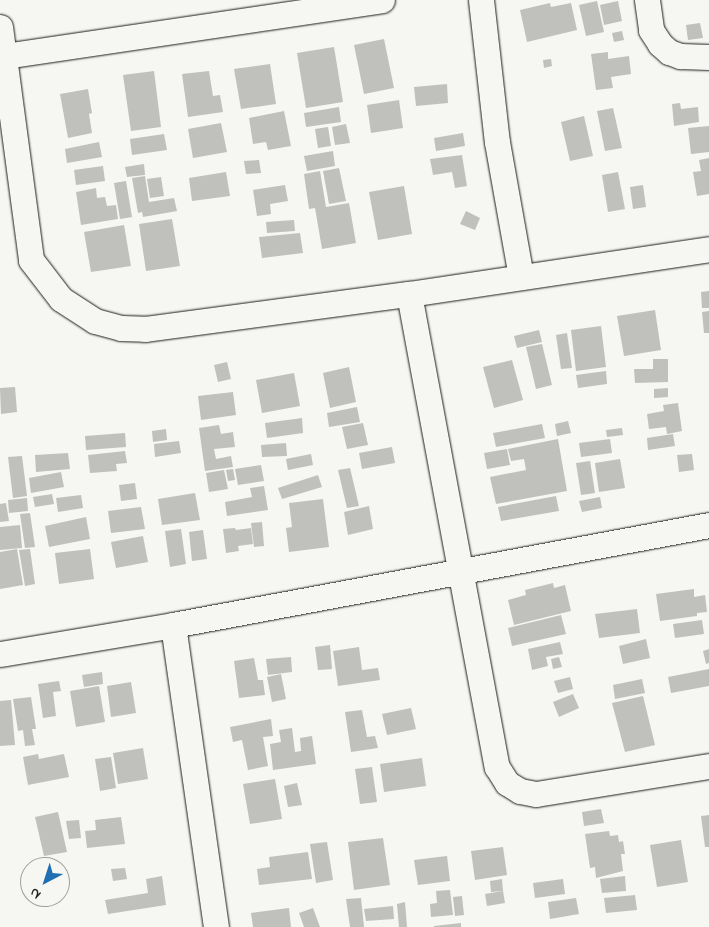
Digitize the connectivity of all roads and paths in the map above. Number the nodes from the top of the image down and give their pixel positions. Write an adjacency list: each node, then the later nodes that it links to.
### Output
1 (382, 0): 5 (street)
2 (481, 0): 8 (street)
3 (647, 0): 6 (street)
4 (0, 27): 5 (street)
5 (4, 56): 9 (street)
6 (709, 57)
7 (709, 249): 8 (street)
8 (521, 277): 9 (street)
9 (409, 294): 11 (street)
10 (709, 525): 11 (street)
11 (459, 571): 12 (street); 14 (street)
12 (173, 625): 13 (street); 15 (street)
13 (0, 654)
14 (709, 766)
15 (216, 927)

